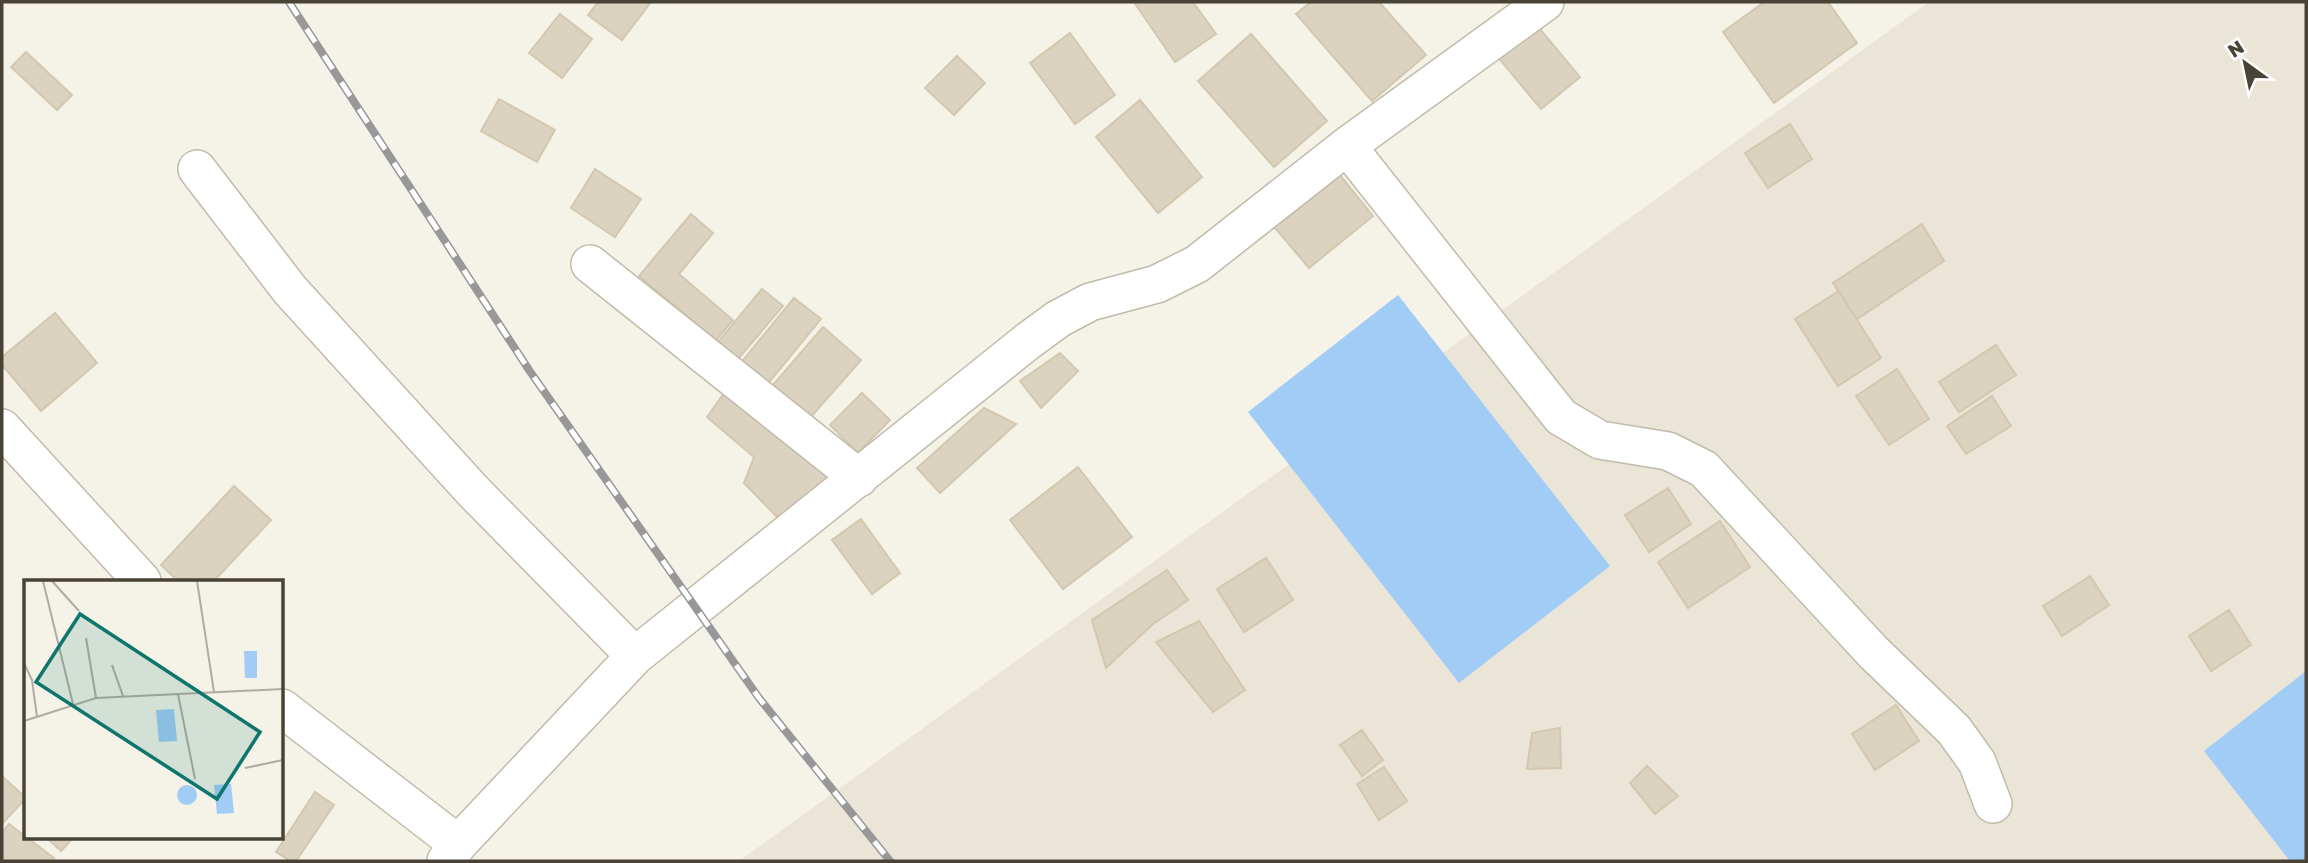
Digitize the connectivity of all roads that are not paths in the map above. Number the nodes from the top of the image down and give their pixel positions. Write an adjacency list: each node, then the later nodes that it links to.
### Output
1 (1545, 2): 2 (street)
2 (1347, 146): 6 (street); 10 (street)
3 (197, 169): 8 (street)
4 (590, 264): 6 (street)
5 (2, 428): 7 (street)
6 (859, 478): 8 (street)
7 (141, 580)
8 (635, 656): 11 (street)
9 (284, 710): 11 (street)
10 (1993, 804)
11 (452, 853)

